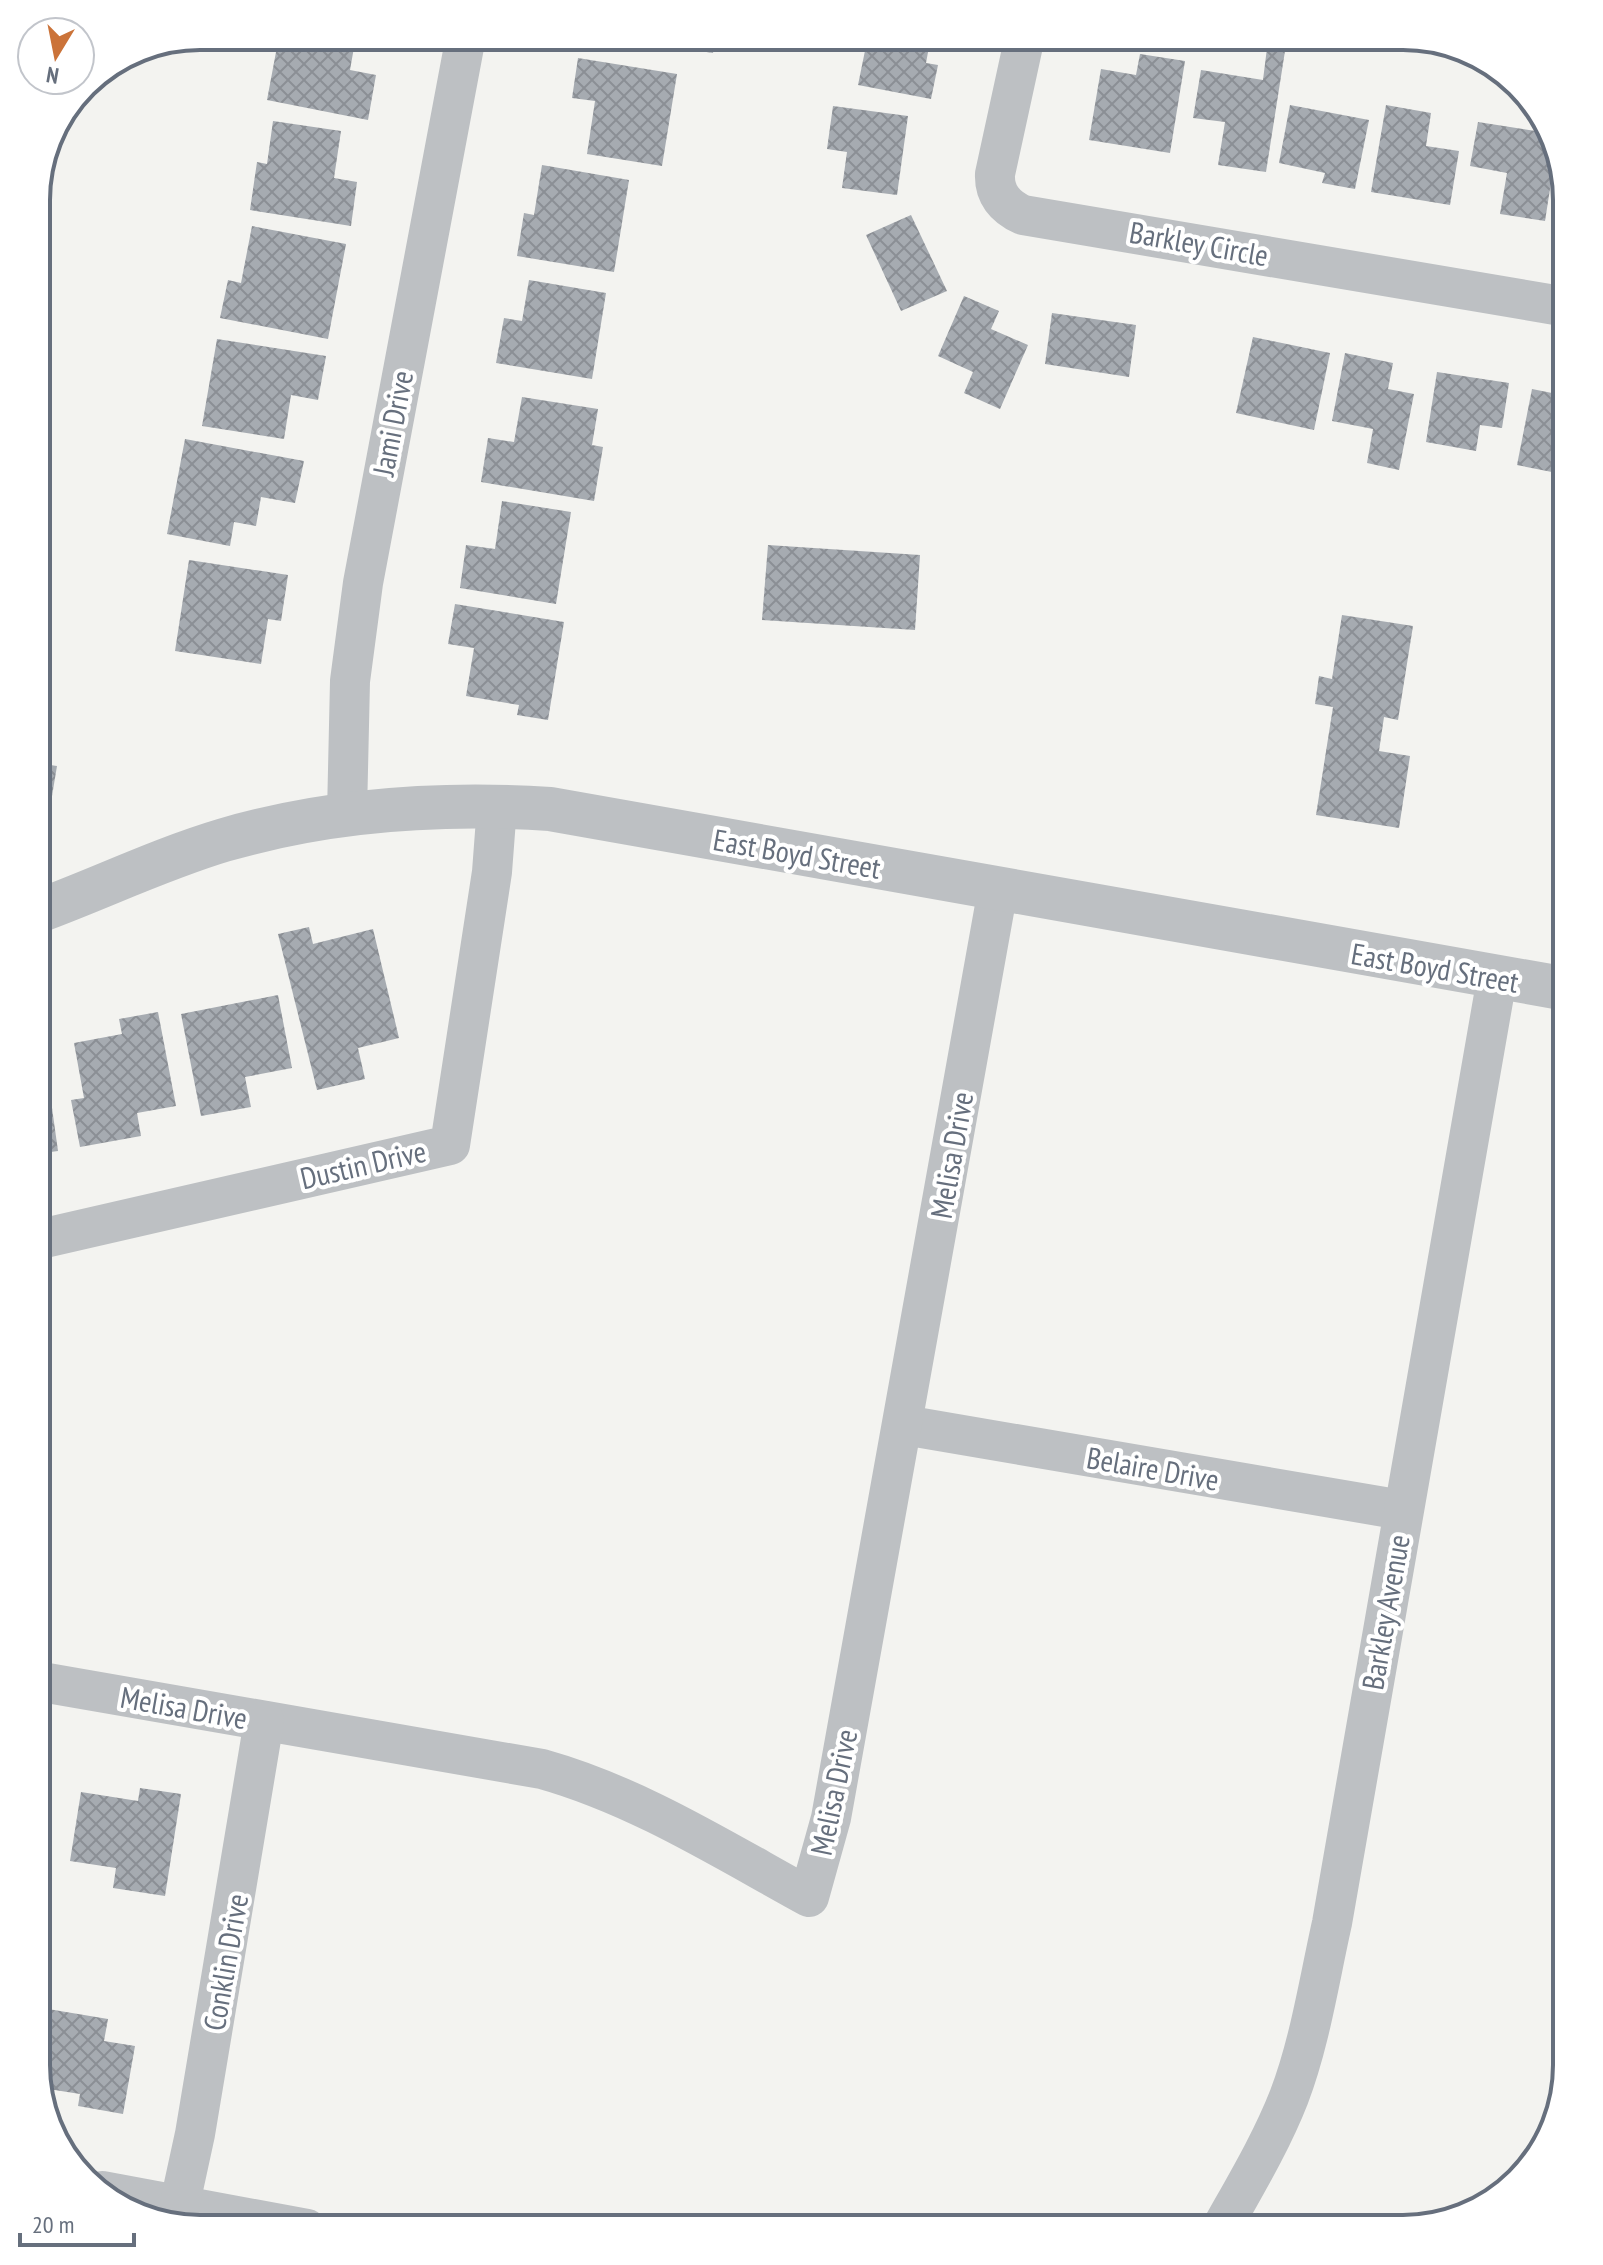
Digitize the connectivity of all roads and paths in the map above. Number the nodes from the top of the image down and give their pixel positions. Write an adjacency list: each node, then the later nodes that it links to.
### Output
1 (463, 50): 5 (street, Jami Drive)
2 (1022, 50): 3 (street, Barkley Circle)
3 (1553, 305)
4 (497, 806): 5 (street, East Boyd Street); 6 (street, East Boyd Street); 10 (street, Dustin Drive)
5 (347, 814): 7 (street, East Boyd Street)
6 (998, 889): 8 (street, East Boyd Street); 11 (street, Melisa Drive)
7 (50, 906)
8 (1497, 978): 9 (street, East Boyd Street); 12 (street, Barkley Avenue)
9 (1553, 987)
10 (50, 1237)
11 (904, 1425): 12 (street, Belaire Drive); 14 (street, Melisa Drive)
12 (1402, 1510): 18 (street, Barkley Avenue)
13 (50, 1683): 14 (street, Melisa Drive)
14 (264, 1721): 16 (street, Conklin Drive)
15 (126, 2195): 16 (street)
16 (180, 2203): 17 (street)
17 (239, 2215)
18 (1229, 2215)

